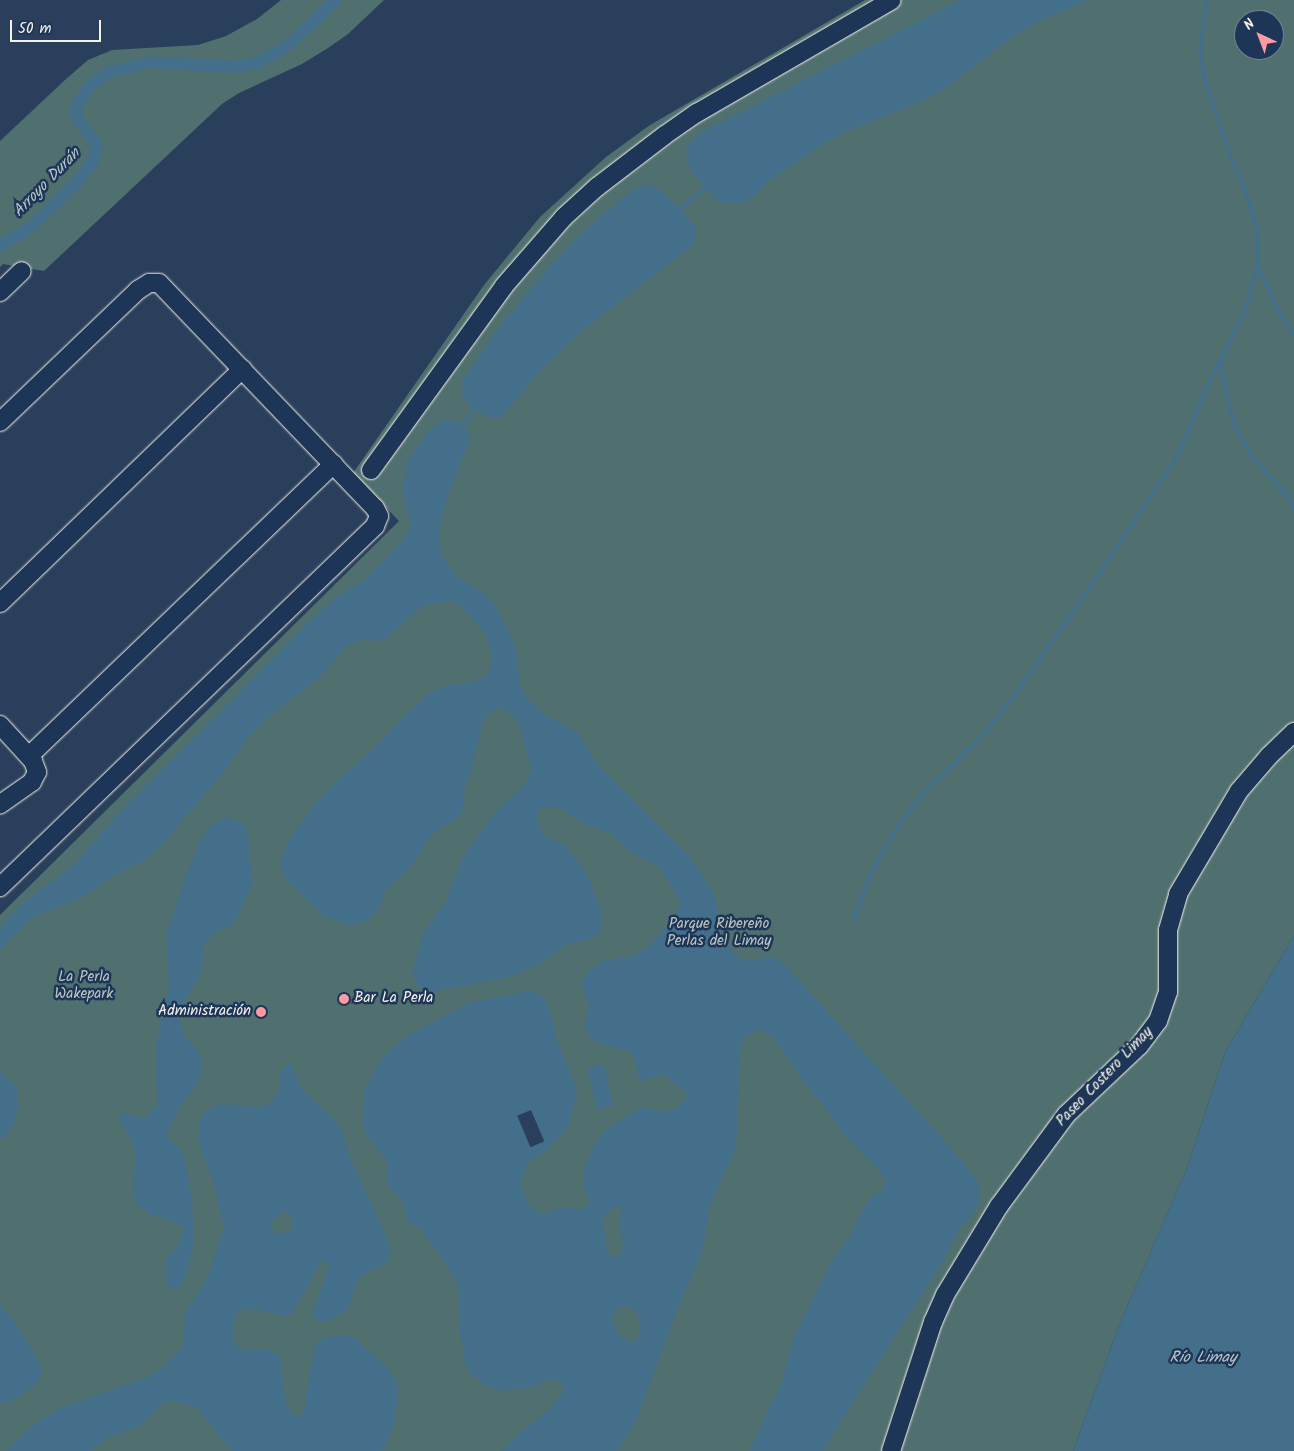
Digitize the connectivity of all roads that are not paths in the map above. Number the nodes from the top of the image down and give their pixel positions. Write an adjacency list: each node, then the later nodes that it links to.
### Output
1 (892, 0): 7 (street)
2 (22, 271): 3 (street)
3 (0, 292)
4 (242, 369): 5 (street); 6 (street); 8 (street)
5 (0, 422)
6 (333, 464): 11 (street); 13 (street)
7 (371, 470)
8 (0, 603)
9 (0, 725): 11 (street)
10 (1294, 732): 14 (street, Paseo Costero Limay)
11 (29, 756): 12 (street)
12 (0, 804)
13 (0, 886)
14 (891, 1451)

